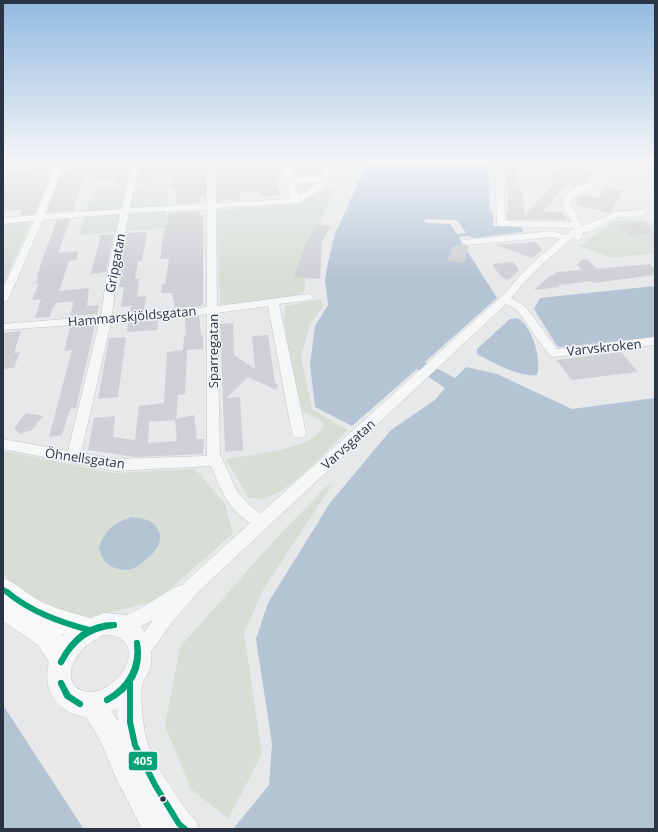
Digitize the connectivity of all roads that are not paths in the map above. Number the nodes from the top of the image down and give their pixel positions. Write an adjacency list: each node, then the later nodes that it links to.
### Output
1 (46, 200): 10 (street)
2 (127, 200): 8 (street, Gripgatan)
3 (211, 200): 7 (street, Sparregatan)
4 (296, 200): 7 (street)
5 (501, 200): 12 (street)
6 (567, 200): 12 (street)
7 (211, 206): 8 (street); 19 (street, Sparregatan)
8 (125, 211): 10 (street); 20 (street, Gripgatan)
9 (642, 214): 12 (street)
10 (40, 217): 11 (street); 17 (street)
11 (3, 221)
12 (579, 227): 13 (street, Varvsgatan); 16 (street, Varvsgatan)
13 (567, 238): 14 (street); 16 (street, Varvsgatan)
14 (466, 242)
15 (309, 297): 18 (street, Hammarskjöldsgatan)
16 (505, 299): 22 (street, Varvskroken); 27 (street, Varvsgatan)
17 (3, 300)
18 (273, 303): 19 (street, Hammarskjöldsgatan); 23 (street)
19 (213, 310): 20 (street, Hammarskjöldsgatan); 26 (street, Sparregatan)
20 (106, 318): 21 (street, Hammarskjöldsgatan); 25 (street, Gripgatan)
21 (3, 327)
22 (655, 341)
23 (299, 433)
24 (3, 444): 25 (street, Öhnellsgatan)
25 (73, 457): 26 (street, Öhnellsgatan)
26 (215, 460): 27 (street, Sparregatan)
27 (262, 522): 28 (street, Varvsgatan)
28 (191, 587): 31 (street, Varvsgatan); 33 (street, Varvsgatan)
29 (3, 589): 32 (main road)
30 (3, 606): 34 (main road)
31 (123, 626): 32 (street); 33 (street)
32 (88, 630): 34 (street)
33 (141, 651): 35 (street)
34 (62, 659): 36 (street)
35 (130, 683): 36 (street); 38 (street)
36 (93, 705): 37 (street)
37 (156, 829)
38 (185, 829)

